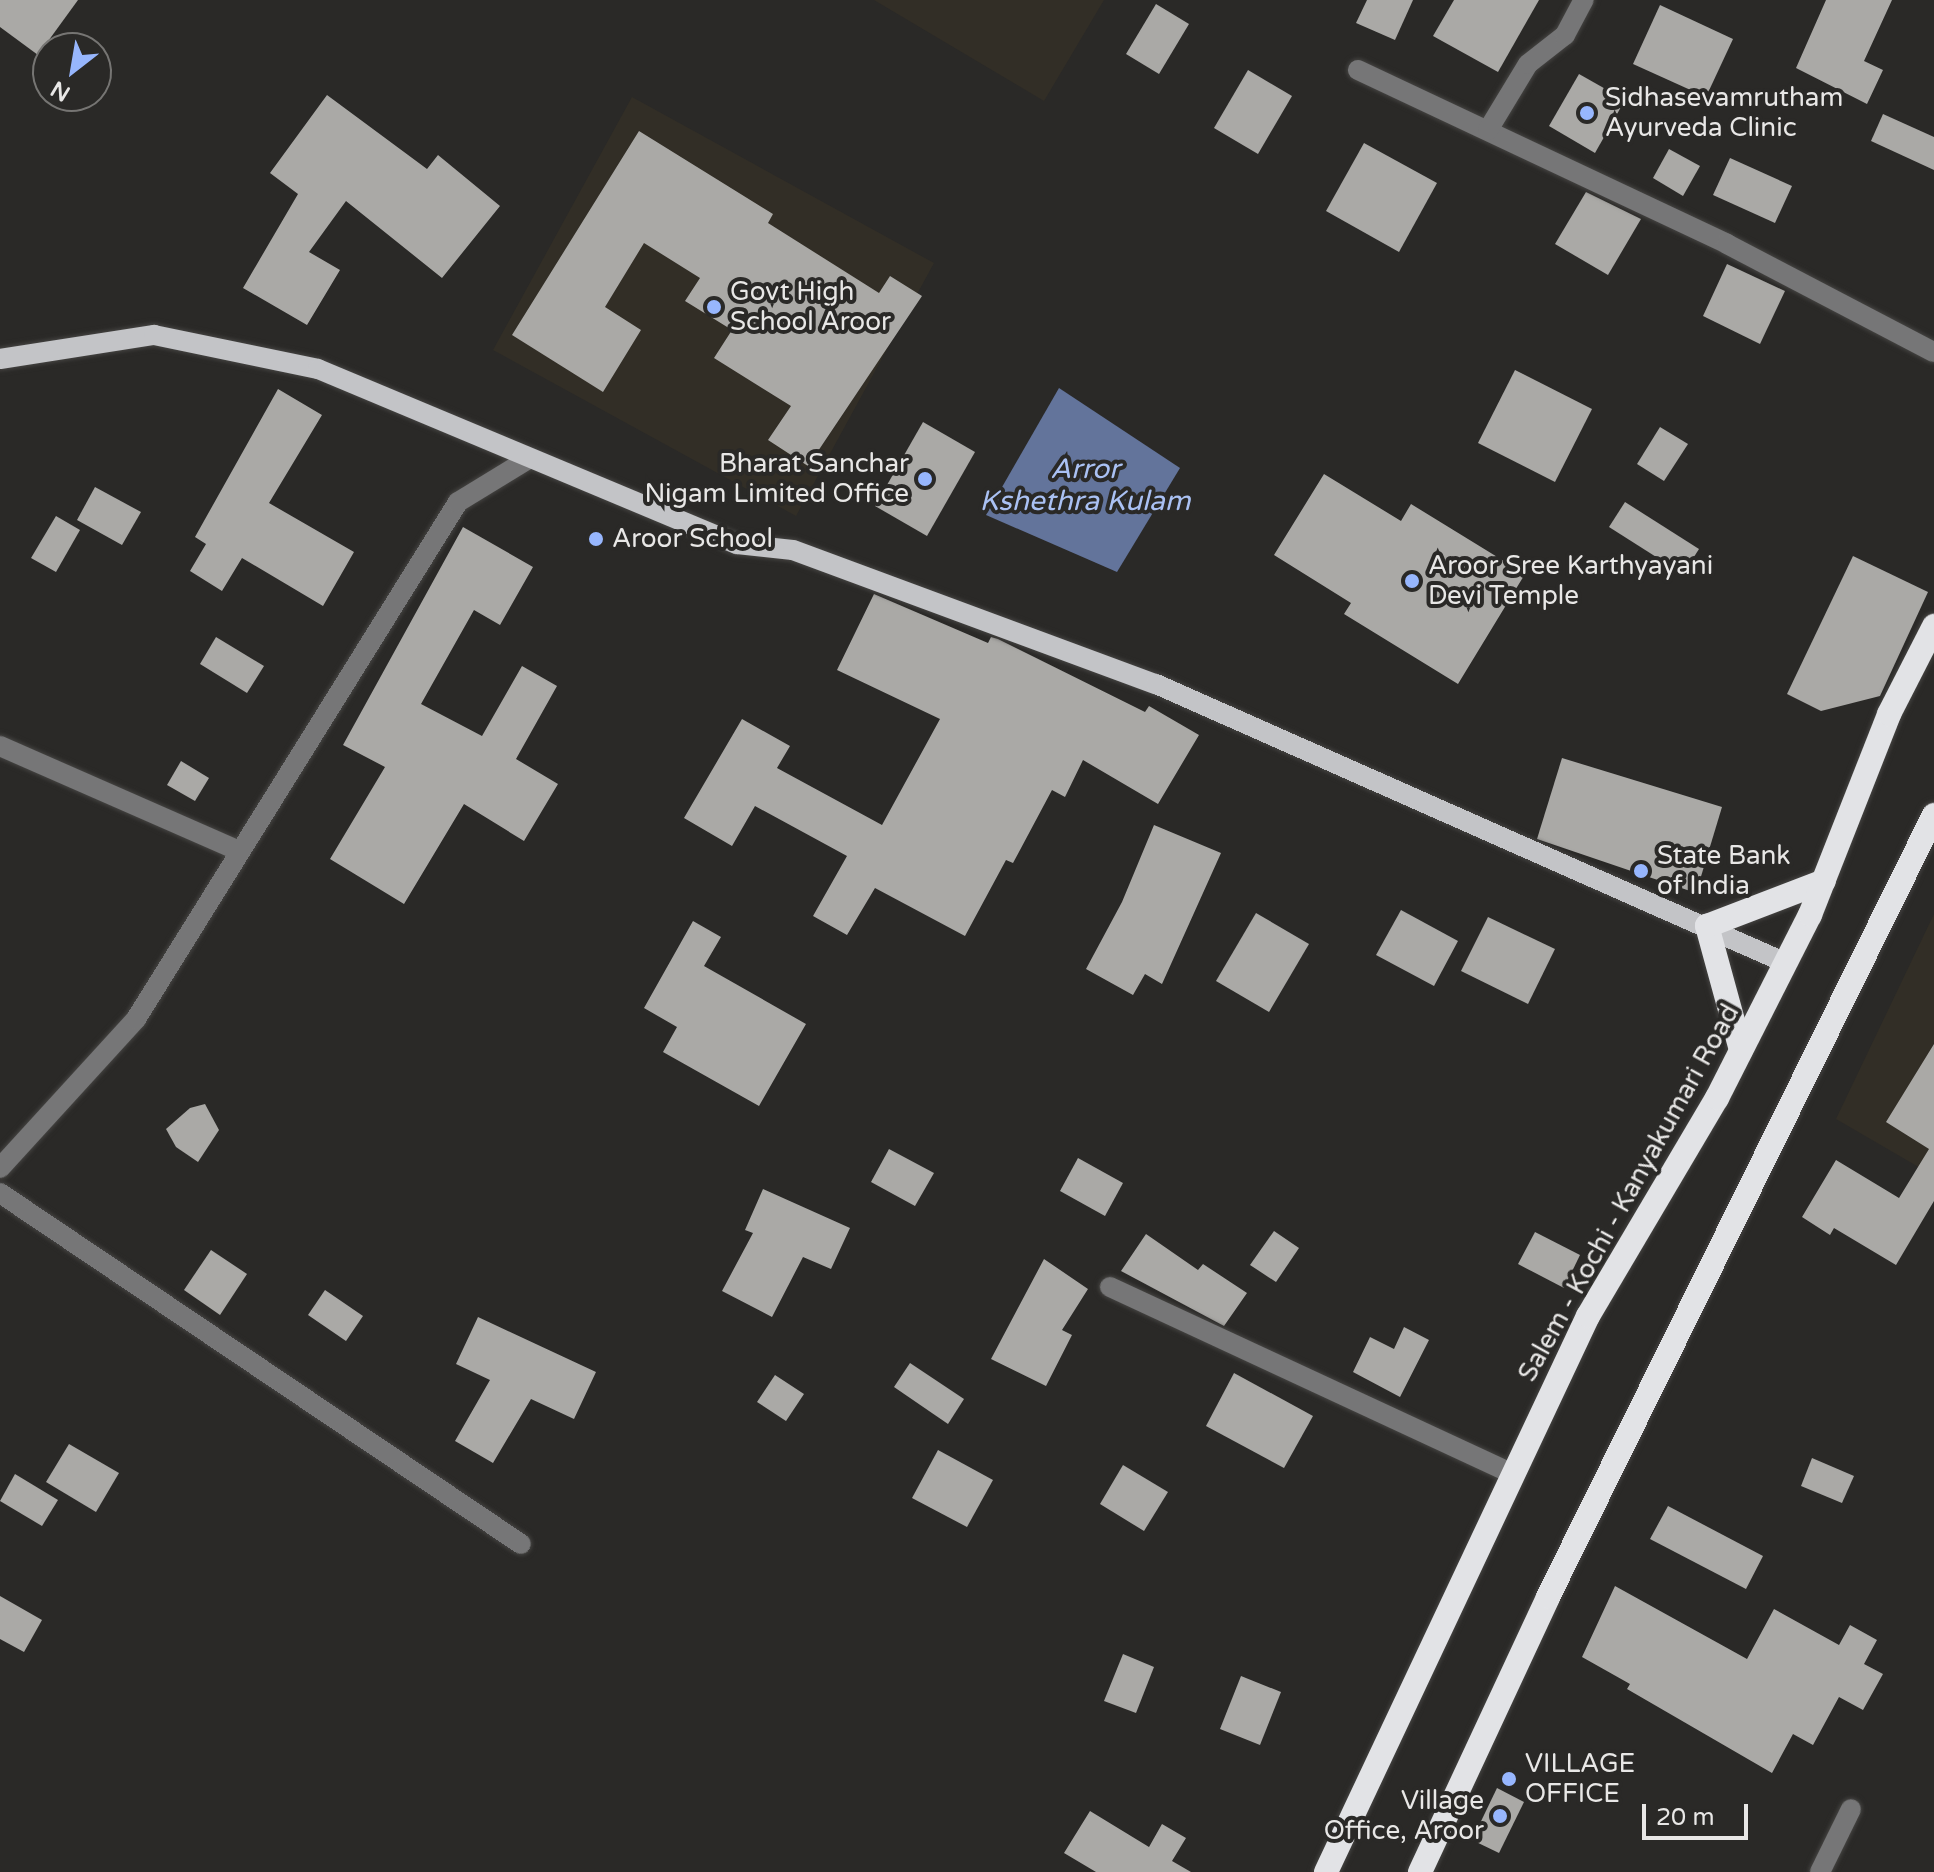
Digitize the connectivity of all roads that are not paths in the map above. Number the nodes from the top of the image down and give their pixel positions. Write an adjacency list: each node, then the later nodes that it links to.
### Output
1 (1584, 0): 3 (street)
2 (1358, 70): 3 (street)
3 (1488, 130): 4 (street)
4 (1934, 352)
5 (0, 359): 6 (main road)
6 (530, 458): 10 (street); 12 (main road)
7 (1934, 626): 11 (highway, Salem - Kochi - Kanyakumari Road)
8 (0, 746): 10 (street)
9 (1934, 815): 22 (highway)
10 (239, 851): 15 (street)
11 (1824, 881): 12 (highway); 13 (highway, Salem - Kochi - Kanyakumari Road)
12 (1707, 926): 13 (main road); 14 (highway)
13 (1786, 963): 14 (highway, Salem - Kochi - Kanyakumari Road)
14 (1741, 1050): 18 (highway, Salem - Kochi - Kanyakumari Road)
15 (0, 1168)
16 (0, 1193): 19 (street)
17 (1110, 1287): 18 (street)
18 (1513, 1474): 21 (highway, Salem - Kochi - Kanyakumari Road)
19 (521, 1544)
20 (1851, 1809): 23 (street)
21 (1326, 1872)
22 (1420, 1872)
23 (1820, 1872)

